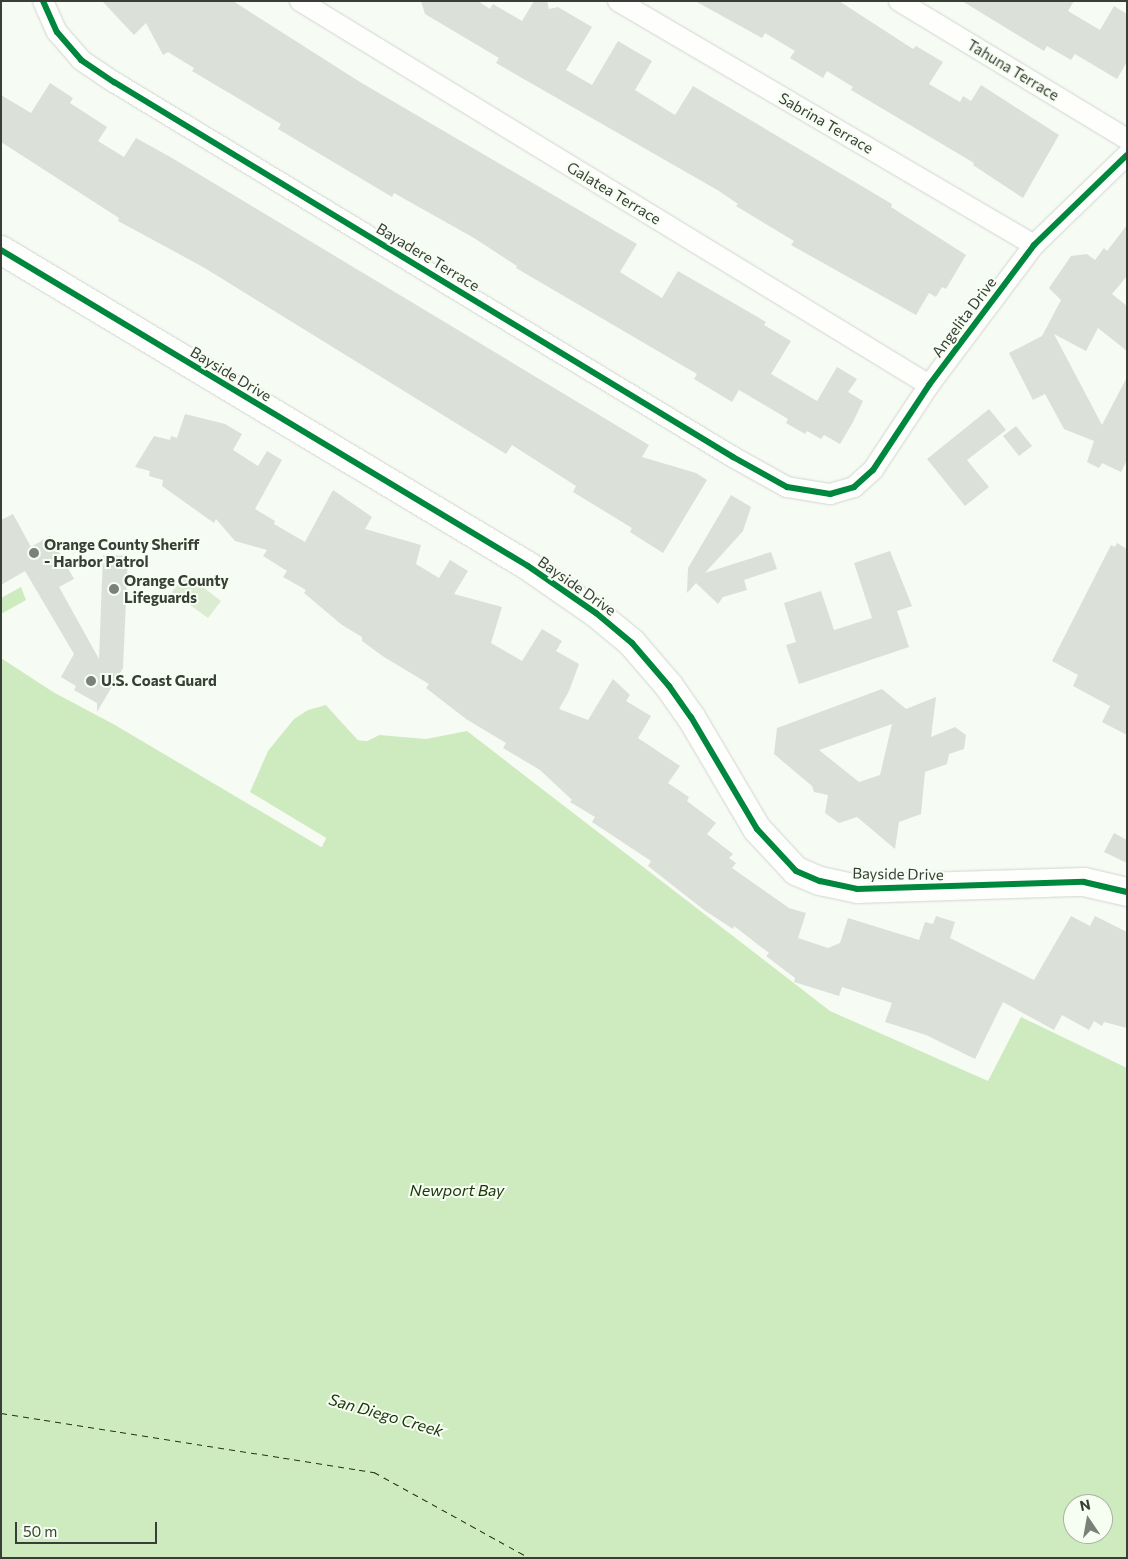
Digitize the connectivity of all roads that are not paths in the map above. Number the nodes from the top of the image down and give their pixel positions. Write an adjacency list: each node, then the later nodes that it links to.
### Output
1 (43, 1): 10 (street, Bayadere Terrace)
2 (300, 1): 9 (street, Galatea Terrace)
3 (618, 1): 7 (street, Sabrina Terrace)
4 (899, 1): 5 (street, Tahuna Terrace)
5 (1127, 139)
6 (1127, 155): 7 (street, Angelita Drive)
7 (1034, 245): 9 (street, Angelita Drive)
8 (1, 250): 11 (main road, Bayside Drive)
9 (929, 386): 10 (street, Angelita Drive)
10 (830, 494)
11 (1127, 892)

